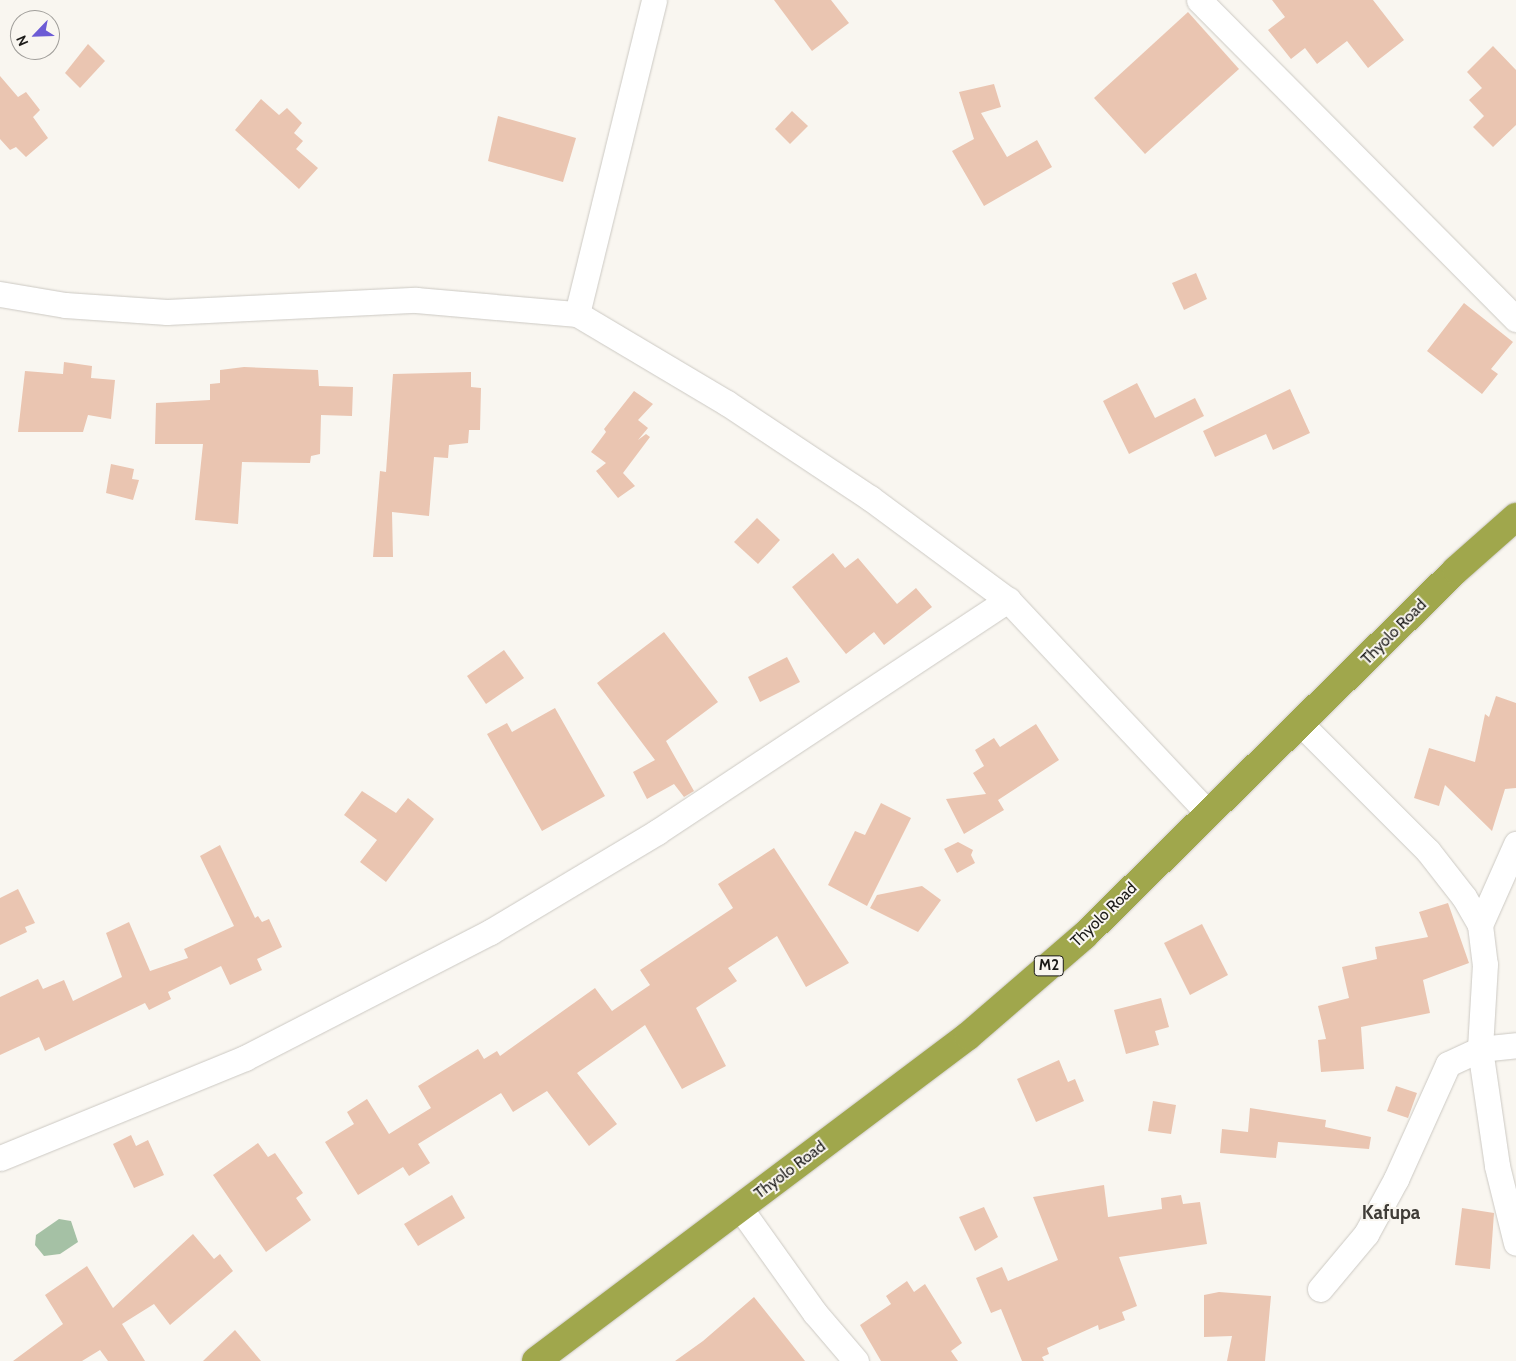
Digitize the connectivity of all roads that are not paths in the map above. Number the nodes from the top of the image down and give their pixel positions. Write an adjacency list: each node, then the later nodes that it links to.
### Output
1 (654, 0): 4 (street)
2 (1199, 0): 5 (street)
3 (0, 294): 4 (street)
4 (577, 314): 7 (street)
5 (1516, 319)
6 (1514, 522): 8 (highway, Thyolo Road / M2)
7 (1008, 600): 9 (street); 14 (street)
8 (1301, 724): 9 (highway, Thyolo Road / M2); 11 (street)
9 (1208, 813): 15 (highway, Thyolo Road / M2)
10 (1516, 844): 11 (street)
11 (1480, 925): 13 (street)
12 (1516, 1045): 13 (street)
13 (1480, 1049): 16 (street); 17 (street)
14 (0, 1158)
15 (740, 1208): 18 (highway, Thyolo Road / M2); 19 (street)
16 (1516, 1243)
17 (1320, 1289)
18 (536, 1361)
19 (856, 1361)

